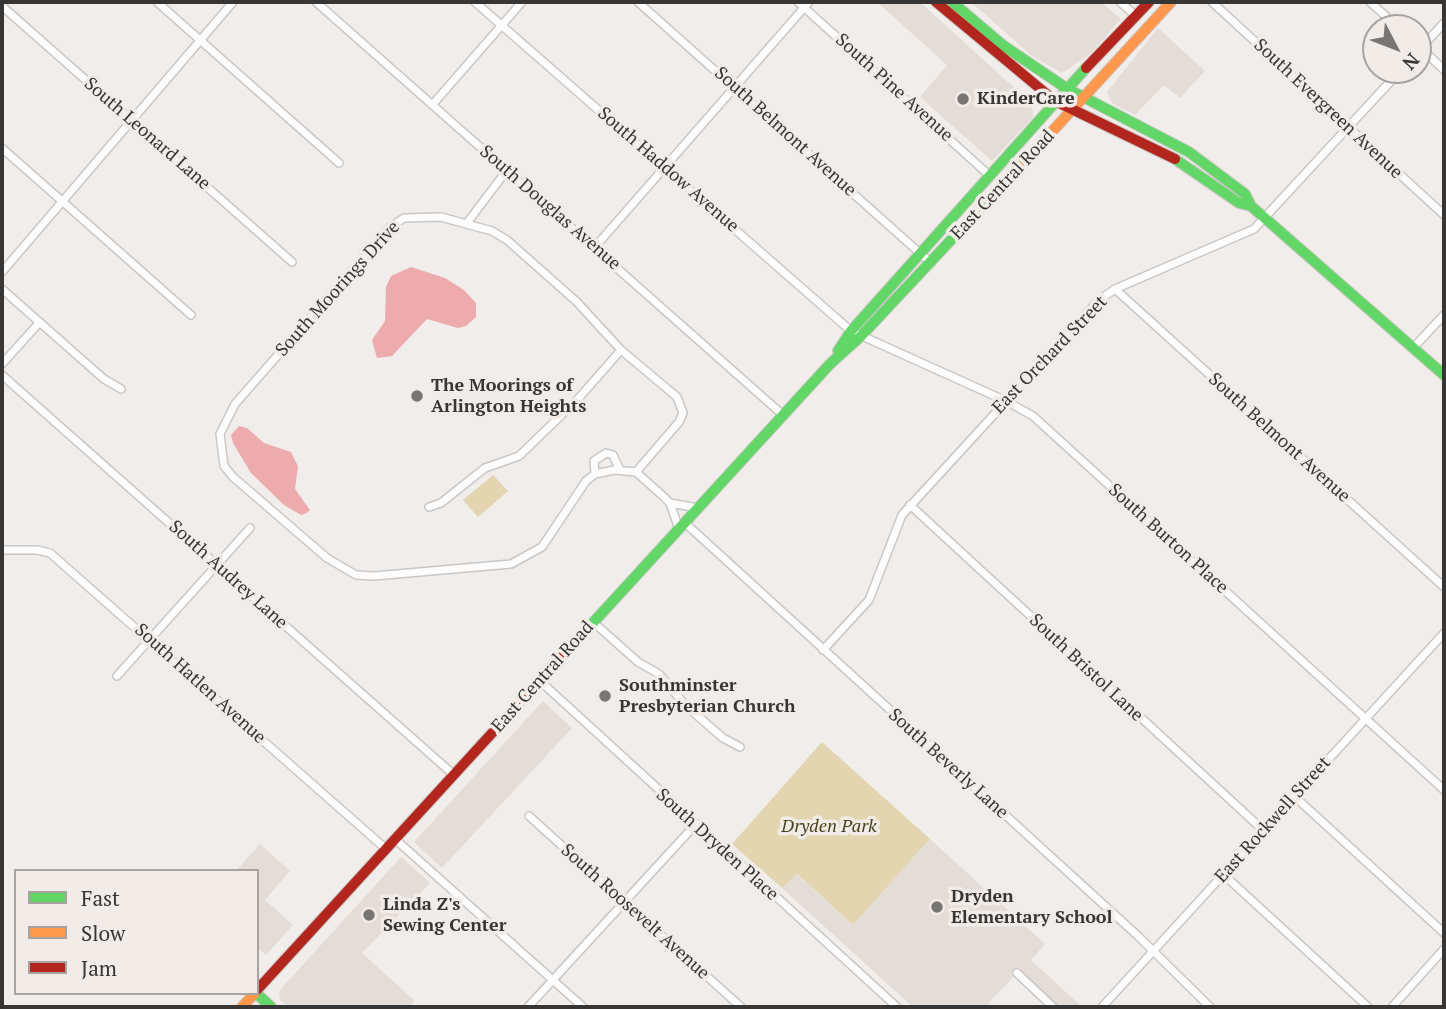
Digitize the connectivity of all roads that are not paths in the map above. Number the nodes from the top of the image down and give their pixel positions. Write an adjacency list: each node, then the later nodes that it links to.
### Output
1 (157, 2): 19 (street)
2 (233, 2): 19 (street)
3 (316, 2): 25 (street, South Douglas Avenue)
4 (475, 2): 18 (street, South Haddow Avenue)
5 (522, 2): 18 (street)
6 (638, 2): 21 (street, South Belmont Avenue)
7 (936, 2): 24 (main road)
8 (953, 2): 22 (main road)
9 (1120, 2): 17 (street)
10 (1149, 2): 17 (main road, East Central Road)
11 (1171, 2): 23 (main road, East Central Road)
12 (1212, 2): 28 (street, South Evergreen Avenue)
13 (1370, 2): 16 (street)
14 (804, 4): 21 (street); 33 (street, South Pine Avenue)
15 (2, 6): 27 (street, South Leonard Lane)
16 (1383, 14)
17 (1136, 16): 22 (main road, East Central Road)
18 (502, 25): 25 (street); 31 (street, South Haddow Avenue)
19 (200, 40): 27 (street); 30 (street)
20 (1388, 84): 28 (street, East Orchard Street)
21 (735, 87): 31 (street); 40 (street, South Belmont Avenue)
22 (1066, 88): 23 (main road); 24 (main road, East Central Road)
23 (1084, 98): 26 (main road, East Central Road); 35 (main road)
24 (1055, 100): 26 (main road); 33 (main road, East Central Road)
25 (433, 104): 32 (street, South Douglas Avenue)
26 (1073, 110): 35 (main road); 42 (main road, East Central Road)
27 (131, 121): 34 (street); 41 (street, South Leonard Lane)
28 (1349, 128): 36 (street, South Evergreen Avenue); 37 (street, East Orchard Street)
29 (2, 148): 34 (street)
30 (339, 163)
31 (665, 167): 39 (street); 49 (street, South Haddow Avenue)
32 (507, 170): 38 (street); 39 (street, South Douglas Avenue)
33 (990, 176): 40 (main road, East Central Road)
34 (62, 201): 43 (street); 46 (street)
35 (1251, 206): 37 (main road)
36 (1444, 215)
37 (1264, 217): 45 (street, East Orchard Street); 50 (main road)
38 (467, 223): 51 (street, South Moorings Drive); 60 (street, South Moorings Drive)
39 (595, 247): 57 (street, South Douglas Avenue)
40 (921, 254): 42 (street, South Belmont Avenue); 49 (main road, East Central Road)
41 (292, 262)
42 (931, 263): 49 (main road, East Central Road)
43 (2, 272)
44 (2, 289): 48 (street)
45 (1115, 289): 56 (street, East Orchard Street); 69 (street, South Belmont Avenue)
46 (191, 315)
47 (1444, 315): 50 (street)
48 (39, 323): 52 (street); 55 (street)
49 (856, 334): 56 (street, South Burton Place); 57 (main road, East Central Road)
50 (1413, 348): 54 (main road)
51 (621, 350): 59 (street, South Moorings Drive); 63 (street)
52 (2, 363)
53 (2, 375): 68 (street, South Audrey Lane)
54 (1444, 375)
55 (121, 389)
56 (1006, 401): 62 (street, East Orchard Street); 78 (street, South Burton Place)
57 (783, 415): 64 (main road, East Central Road)
58 (620, 470): 59 (street); 60 (street); 60 (street, South Moorings Drive)
59 (636, 472): 61 (street)
60 (595, 474)
61 (670, 503): 64 (street); 65 (street)
62 (910, 505): 75 (street, East Orchard Street); 85 (street, South Bristol Lane)
63 (429, 507)
64 (698, 508): 65 (main road, East Central Road)
65 (681, 526): 70 (main road, East Central Road); 75 (street, South Beverly Lane)
66 (250, 528): 68 (street)
67 (2, 550): 72 (street, South Hatlen Avenue)
68 (216, 565): 72 (street); 80 (street, South Audrey Lane)
69 (1444, 587)
70 (593, 622): 77 (main road, East Central Road); 79 (street)
71 (1444, 633): 73 (street, East Rockwell Street)
72 (150, 639): 76 (street); 87 (street, South Hatlen Avenue)
73 (1437, 641): 74 (street); 78 (street, East Rockwell Street)
74 (1444, 648)
75 (823, 650): 92 (street, South Beverly Lane)
76 (117, 676)
77 (540, 681): 80 (main road, East Central Road); 84 (street, South Dryden Place)
78 (1366, 718): 81 (street, South Burton Place); 82 (street, East Rockwell Street)
79 (740, 747)
80 (454, 775): 86 (main road, East Central Road)
81 (1444, 790)
82 (1294, 796): 85 (street, East Rockwell Street); 90 (street)
83 (529, 816): 89 (street, South Roosevelt Avenue)
84 (695, 825): 89 (street); 99 (street, South Dryden Place)
85 (1263, 830): 88 (street, East Rockwell Street)
86 (395, 839): 87 (main road, East Central Road); 94 (street)
87 (386, 849): 95 (main road, East Central Road)
88 (1223, 874): 92 (street, East Rockwell Street); 103 (street)
89 (625, 902): 94 (street); 98 (street, South Roosevelt Avenue)
90 (1444, 933)
91 (1444, 949): 104 (street)
92 (1152, 952): 101 (street, East Rockwell Street); 102 (street, South Beverly Lane)
93 (1017, 973): 100 (street)
94 (553, 979): 96 (street); 97 (street)
95 (259, 989)
96 (528, 1007)
97 (583, 1007)
98 (741, 1007)
99 (897, 1007)
100 (1053, 1007)
101 (1102, 1007)
102 (1210, 1007)
103 (1368, 1007)
104 (1392, 1007)

